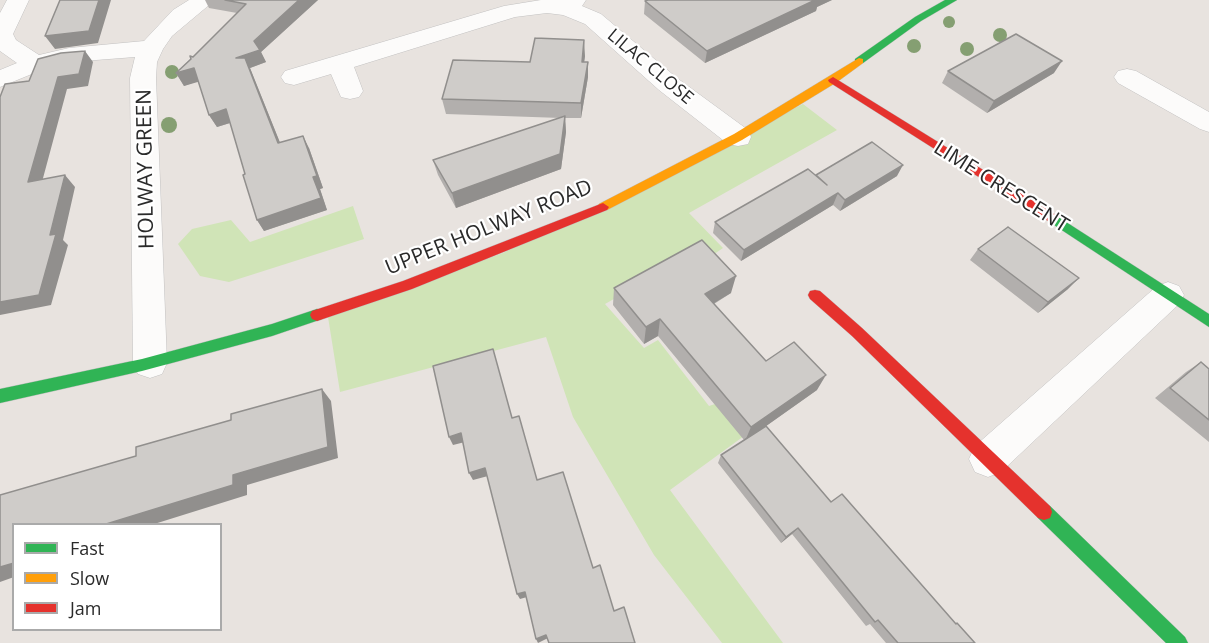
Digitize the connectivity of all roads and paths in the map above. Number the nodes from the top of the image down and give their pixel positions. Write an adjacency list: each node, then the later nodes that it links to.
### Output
1 (18, 0): 7 (street)
2 (204, 0): 5 (street, HOLWAY GREEN)
3 (951, 0): 11 (street, UPPER HOLWAY ROAD)
4 (571, 4): 6 (street); 14 (street, LILAC CLOSE)
5 (151, 48): 7 (street); 18 (street, HOLWAY GREEN)
6 (340, 63): 8 (street); 12 (street)
7 (35, 64): 10 (street)
8 (294, 77)
9 (1127, 77): 13 (street)
10 (0, 79)
11 (833, 80): 14 (street, UPPER HOLWAY ROAD); 16 (street, LIME CRESCENT)
12 (350, 91)
13 (1209, 123)
14 (738, 137): 18 (street, UPPER HOLWAY ROAD)
15 (815, 295): 20 (street)
16 (1168, 295): 17 (street, LIME CRESCENT); 20 (street)
17 (1209, 321)
18 (150, 363): 19 (street, UPPER HOLWAY ROAD)
19 (0, 396)
20 (988, 459): 21 (street)
21 (1179, 643)

